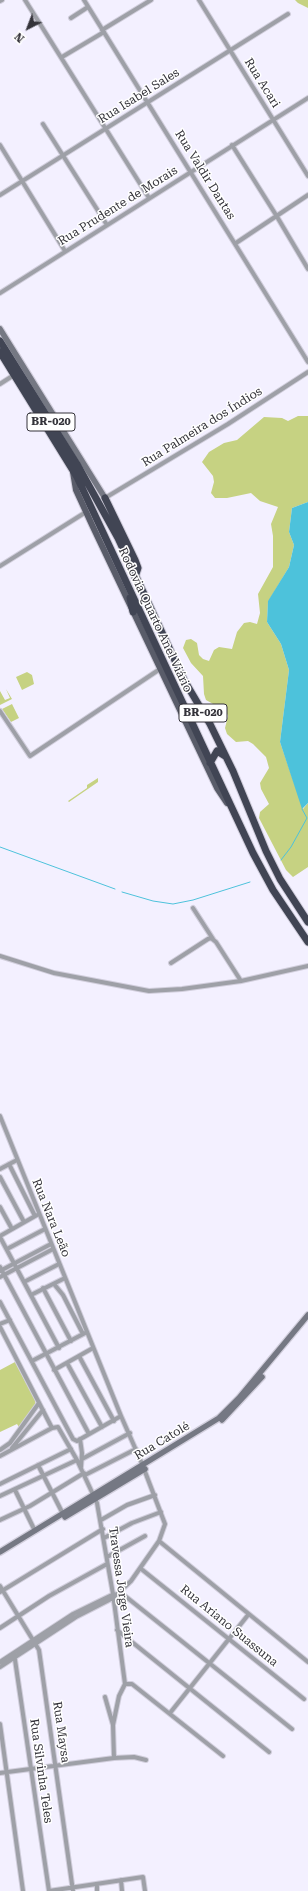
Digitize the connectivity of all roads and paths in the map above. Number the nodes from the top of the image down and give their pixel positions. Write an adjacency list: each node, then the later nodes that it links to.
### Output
1 (25, 0): 10 (street)
2 (84, 0): 5 (street, Rua Valdir Dantas)
3 (151, 0): 8 (street)
4 (199, 0): 9 (street, Rua Acari)
5 (88, 7): 7 (street); 8 (street, Rua Valdir Dantas)
6 (288, 14): 9 (street, Rua Isabel Sales)
7 (71, 18)
8 (103, 31): 10 (street); 12 (street, Rua Valdir Dantas)
9 (230, 50): 12 (street, Rua Isabel Sales); 13 (street, Rua Acari)
10 (62, 57): 15 (street)
11 (308, 98): 13 (street, Rua Prudente de Morais)
12 (147, 102): 15 (street, Rua Isabel Sales); 19 (street, Rua Valdir Dantas)
13 (273, 119): 17 (street, Rua Prudente de Morais); 20 (street, Rua Acari)
14 (43, 124): 18 (street)
15 (106, 129): 18 (street, Rua Isabel Sales); 24 (street)
16 (0, 145): 21 (street)
17 (232, 145): 19 (street, Rua Prudente de Morais); 25 (street)
18 (64, 155): 21 (street, Rua Isabel Sales); 26 (street)
19 (190, 171): 24 (street, Rua Prudente de Morais); 27 (street, Rua Valdir Dantas)
20 (308, 176)
21 (22, 181): 22 (street, Rua Isabel Sales); 28 (street)
22 (0, 195)
23 (308, 195): 25 (street)
24 (149, 198): 26 (street, Rua Prudente de Morais)
25 (276, 215): 27 (street); 29 (street)
26 (107, 225): 28 (street, Rua Prudente de Morais)
27 (236, 243): 34 (street, Rua Valdir Dantas)
28 (66, 251): 30 (street, Rua Prudente de Morais)
29 (308, 269)
30 (0, 292)
31 (0, 329): 38 (street)
32 (0, 341): 39 (highway, Rodovia Quarto Anel Viário / BR-020)
33 (0, 352): 36 (highway, Rodovia Quarto Anel Viário / BR-020)
34 (308, 362)
35 (308, 372): 38 (street, Rua Palmeira dos Índios)
36 (14, 375): 37 (street); 40 (highway, Rodovia Quarto Anel Viário / BR-020)
37 (0, 384)
38 (105, 498): 42 (highway)
39 (99, 504): 40 (highway); 42 (highway, Rodovia Quarto Anel Viário / BR-020)
40 (88, 510): 41 (street); 43 (highway, Rodovia Quarto Anel Viário / BR-020); 44 (main road, BR-020)
41 (0, 566)
42 (135, 577): 47 (highway, Rodovia Quarto Anel Viário / BR-020)
43 (128, 586): 44 (highway); 48 (highway, Rodovia Quarto Anel Viário / BR-020)
44 (133, 612): 45 (main road, BR-020)
45 (160, 669): 46 (street); 49 (main road, BR-020)
46 (0, 712)
47 (226, 757): 48 (highway); 51 (highway, Rodovia Quarto Anel Viário / BR-020)
48 (210, 763): 49 (highway, Rodovia Quarto Anel Viário / BR-020)
49 (231, 809): 52 (highway, Rodovia Quarto Anel Viário / BR-020)
50 (193, 908): 53 (street)
51 (308, 922)
52 (305, 932): 54 (highway, Rodovia Quarto Anel Viário / BR-020)
53 (212, 939): 56 (street); 58 (street)
54 (308, 942)
55 (0, 956): 58 (street)
56 (171, 963)
57 (308, 966): 58 (street)
58 (241, 981)
59 (0, 1116): 60 (street, Rua Nara Leão)
60 (1, 1122): 61 (street, Rua Nara Leão)
61 (17, 1160): 62 (street); 66 (street, Rua Nara Leão)
62 (9, 1164): 63 (street); 66 (street, Rua Nara Leão)
63 (0, 1169)
64 (0, 1177): 67 (street)
65 (0, 1207): 68 (street)
66 (37, 1215): 67 (street); 69 (street, Rua Nara Leão)
67 (24, 1222): 68 (street)
68 (12, 1229): 70 (street)
69 (45, 1229): 71 (street, Rua Nara Leão); 72 (street)
70 (0, 1236): 72 (street)
71 (52, 1246): 73 (street); 74 (street, Rua Nara Leão); 75 (street)
72 (6, 1249): 73 (street)
73 (14, 1263): 75 (street); 76 (street)
74 (59, 1264): 78 (street, Rua Nara Leão); 79 (street)
75 (16, 1268): 77 (street); 79 (street)
76 (0, 1269): 77 (street)
77 (2, 1276): 92 (street)
78 (65, 1278): 80 (street); 88 (street, Rua Nara Leão)
79 (24, 1282): 82 (street)
80 (54, 1284): 81 (street); 88 (street)
81 (43, 1288): 82 (street); 89 (street)
82 (31, 1295): 90 (street)
83 (0, 1302): 85 (street)
84 (308, 1315): 97 (street, Rua Catolé)
85 (10, 1320): 87 (street); 94 (street)
86 (308, 1321): 97 (street, Rua Catolé)
87 (0, 1325): 98 (street, Travessa Jorge Vieira)
88 (85, 1331): 89 (street); 91 (street)
89 (71, 1341): 90 (street)
90 (59, 1348): 92 (street)
91 (93, 1348): 93 (street); 100 (street)
92 (46, 1354): 94 (street); 96 (street)
93 (79, 1356): 95 (street); 101 (street)
94 (32, 1361): 106 (street)
95 (67, 1363): 96 (street); 103 (street)
96 (54, 1370): 105 (street)
97 (246, 1393): 116 (street, Rua Catolé)
98 (39, 1404): 99 (street, Travessa Jorge Vieira); 109 (street)
99 (43, 1410): 102 (street, Travessa Jorge Vieira); 110 (street)
100 (121, 1416): 101 (street); 104 (street)
101 (114, 1420): 103 (street)
102 (54, 1427): 107 (street, Travessa Jorge Vieira); 110 (street)
103 (102, 1427): 105 (street)
104 (130, 1433): 108 (street); 112 (street)
105 (89, 1434): 106 (street)
106 (78, 1440): 112 (street)
107 (71, 1449): 113 (street, Travessa Jorge Vieira); 114 (street)
108 (136, 1449): 116 (street); 117 (street)
109 (0, 1450)
110 (10, 1450): 111 (street)
111 (0, 1456)
112 (82, 1459): 115 (street)
113 (77, 1460): 115 (street, Travessa Jorge Vieira); 118 (street)
114 (38, 1465): 118 (street); 119 (street)
115 (81, 1467): 117 (street, Travessa Jorge Vieira)
116 (144, 1468): 122 (street); 124 (street, Rua Catolé)
117 (84, 1474): 121 (street); 124 (street, Travessa Jorge Vieira)
118 (42, 1476): 120 (street); 121 (street)
119 (0, 1484)
120 (15, 1490): 123 (street); 125 (street)
121 (52, 1494): 125 (street); 127 (street)
122 (155, 1495): 126 (street); 129 (street)
123 (0, 1496)
124 (95, 1497): 127 (street, Rua Catolé); 129 (street, Travessa Jorge Vieira); 136 (street, Rua Catolé)
125 (24, 1509): 128 (street); 131 (street)
126 (161, 1512): 133 (street); 134 (street)
127 (63, 1514): 131 (street, Rua Catolé)
128 (0, 1520)
129 (101, 1520): 130 (street, Travessa Jorge Vieira)
130 (103, 1529): 133 (street, Travessa Jorge Vieira); 141 (street)
131 (35, 1531): 135 (street, Rua Catolé)
132 (145, 1536): 137 (street)
133 (104, 1538): 137 (street, Travessa Jorge Vieira)
134 (158, 1541): 139 (street); 144 (street)
135 (0, 1552)
136 (0, 1556)
137 (107, 1557): 138 (street, Travessa Jorge Vieira)
138 (107, 1564): 143 (street, Travessa Jorge Vieira); 145 (street)
139 (140, 1568): 142 (street); 148 (street, Rua Ariano Suassuna)
140 (0, 1586): 141 (street, Rua Maysa)
141 (2, 1591): 145 (street, Rua Maysa)
142 (120, 1592): 143 (street); 153 (street)
143 (113, 1596): 147 (street, Travessa Jorge Vieira); 149 (street)
144 (248, 1615): 148 (street); 152 (street)
145 (19, 1616): 146 (street); 149 (street, Rua Maysa)
146 (0, 1628)
147 (117, 1630): 155 (street, Travessa Jorge Vieira); 156 (street)
148 (229, 1639): 153 (street); 158 (street, Rua Ariano Suassuna)
149 (35, 1641): 150 (street); 167 (street, Rua Maysa)
150 (15, 1655): 151 (street); 154 (street); 168 (street, Rua Silvinha Teles)
151 (0, 1662)
152 (308, 1662)
153 (209, 1663): 156 (street); 162 (street)
154 (0, 1667)
155 (125, 1684): 159 (street); 161 (street)
156 (190, 1688): 159 (street); 163 (street)
157 (106, 1697): 161 (street)
158 (304, 1699)
159 (170, 1713): 164 (street)
160 (0, 1724): 170 (street)
161 (114, 1725): 165 (street)
162 (292, 1729)
163 (269, 1752)
164 (223, 1756)
165 (114, 1758): 166 (street); 167 (street)
166 (146, 1760)
167 (56, 1766): 168 (street); 173 (street, Rua Maysa)
168 (31, 1769): 170 (street); 175 (street, Rua Silvinha Teles)
169 (0, 1773): 170 (street)
170 (6, 1773): 174 (street)
171 (121, 1880): 172 (street); 177 (street); 178 (street)
172 (96, 1884): 173 (street); 176 (street)
173 (72, 1889): 175 (street)
174 (23, 1891)
175 (49, 1891)
176 (97, 1891)
177 (122, 1891)
178 (145, 1891)

